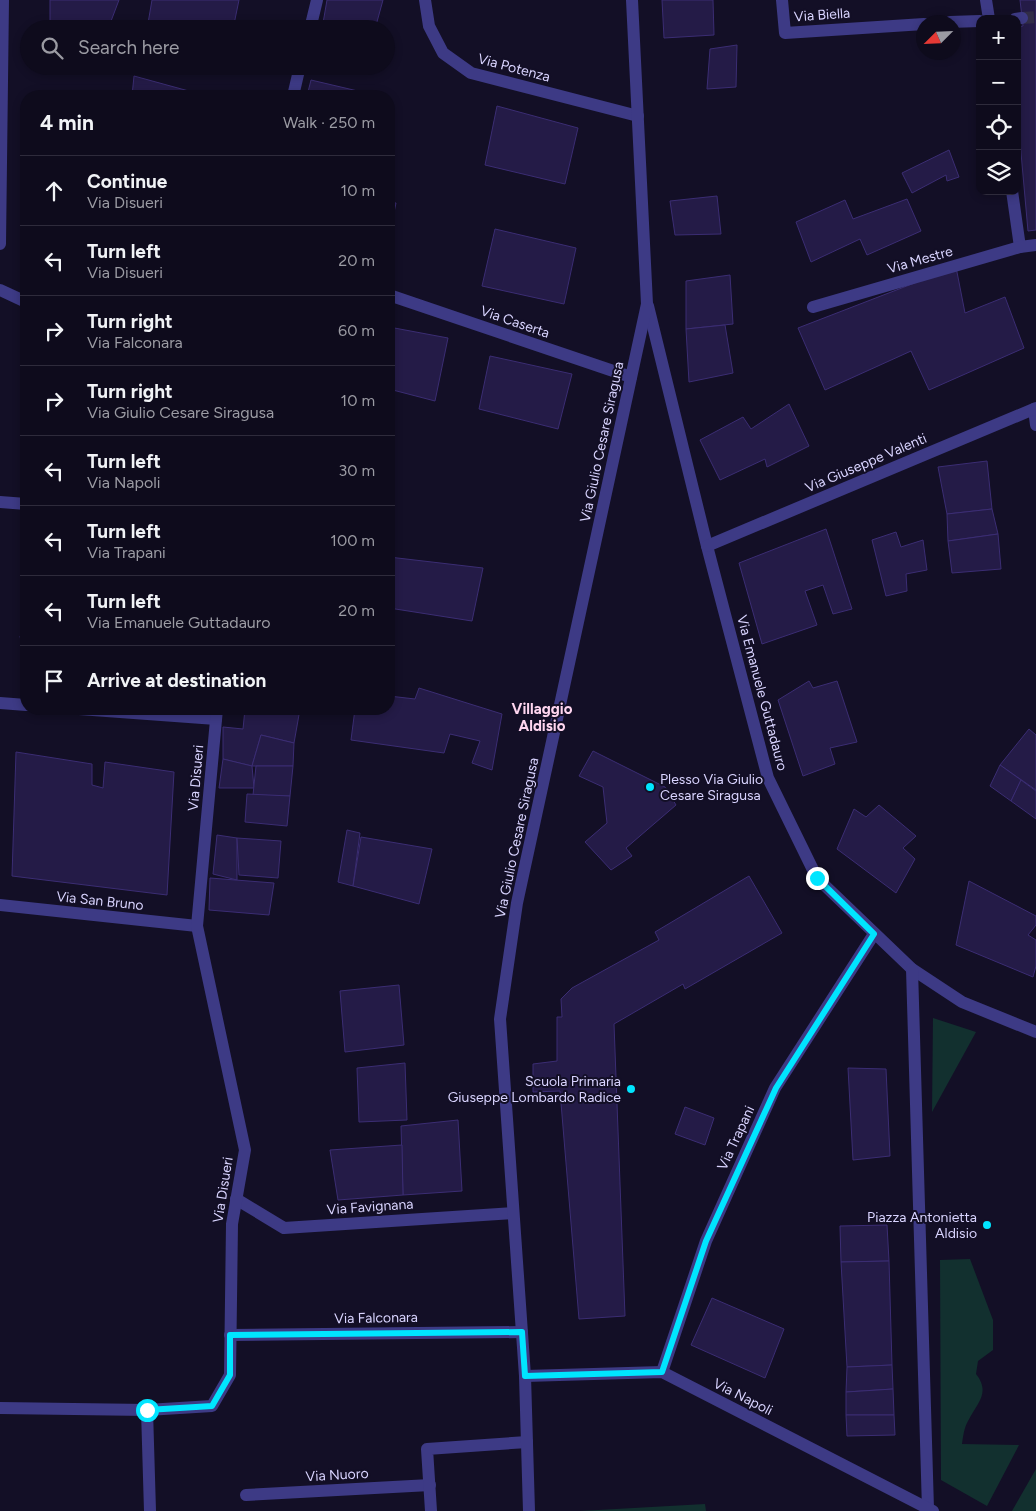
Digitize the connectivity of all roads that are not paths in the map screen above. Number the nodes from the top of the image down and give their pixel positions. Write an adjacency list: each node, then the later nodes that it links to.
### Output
1 (3, 0): 16 (street)
2 (318, 0): 8 (street)
3 (425, 0): 14 (street, Via Potenza)
4 (632, 0): 14 (street, Via Giulio Cesare Siragusa)
5 (782, 0): 11 (street, Via Biella)
6 (986, 0): 7 (street)
7 (988, 15)
8 (312, 20)
9 (976, 21): 10 (street)
10 (961, 22)
11 (916, 25)
12 (298, 75): 13 (street)
13 (294, 90)
14 (638, 116): 22 (street, Via Giulio Cesare Siragusa)
15 (1013, 195): 18 (street)
16 (0, 244)
17 (1036, 245): 18 (street, Via Mestre)
18 (1020, 247): 23 (street, Via Mestre)
19 (0, 290): 21 (street)
20 (395, 297): 24 (street, Via Caserta)
21 (20, 299)
22 (647, 304): 24 (street, Via Giulio Cesare Siragusa); 29 (street, Via Emanuele Guttadauro)
23 (813, 307)
24 (631, 377): 39 (street, Via Giulio Cesare Siragusa)
25 (1035, 408): 26 (street); 29 (street, Via Giuseppe Valenti)
26 (1036, 425)
27 (0, 502): 28 (street)
28 (20, 504)
29 (707, 546): 35 (street, Via Emanuele Guttadauro)
30 (0, 703): 31 (street)
31 (20, 705)
32 (217, 715): 34 (street, Via Disueri)
33 (0, 906): 34 (street, Via San Bruno)
34 (197, 926): 38 (street, Via Disueri)
35 (874, 934): 36 (street, Via Emanuele Guttadauro); 42 (street, Via Trapani)
36 (912, 969): 37 (street, Via Emanuele Guttadauro); 49 (street)
37 (1036, 1032)
38 (236, 1199): 39 (street, Via Favignana); 41 (street, Via Disueri)
39 (513, 1213): 40 (street, Via Giulio Cesare Siragusa)
40 (522, 1332): 41 (street, Via Falconara); 43 (street, Via Giulio Cesare Siragusa)
41 (230, 1335): 45 (street, Via Disueri)
42 (662, 1372): 43 (street, Via Napoli); 49 (street, Via Napoli)
43 (525, 1376): 46 (street, Via Giulio Cesare Siragusa)
44 (0, 1408): 45 (street, Via Disueri)
45 (147, 1410): 50 (street)
46 (527, 1442): 47 (street); 52 (street, Via Giulio Cesare Siragusa)
47 (430, 1485): 48 (street, Via Nuoro); 51 (street)
48 (246, 1495)
49 (930, 1510)
50 (150, 1511)
51 (431, 1511)
52 (529, 1511)

